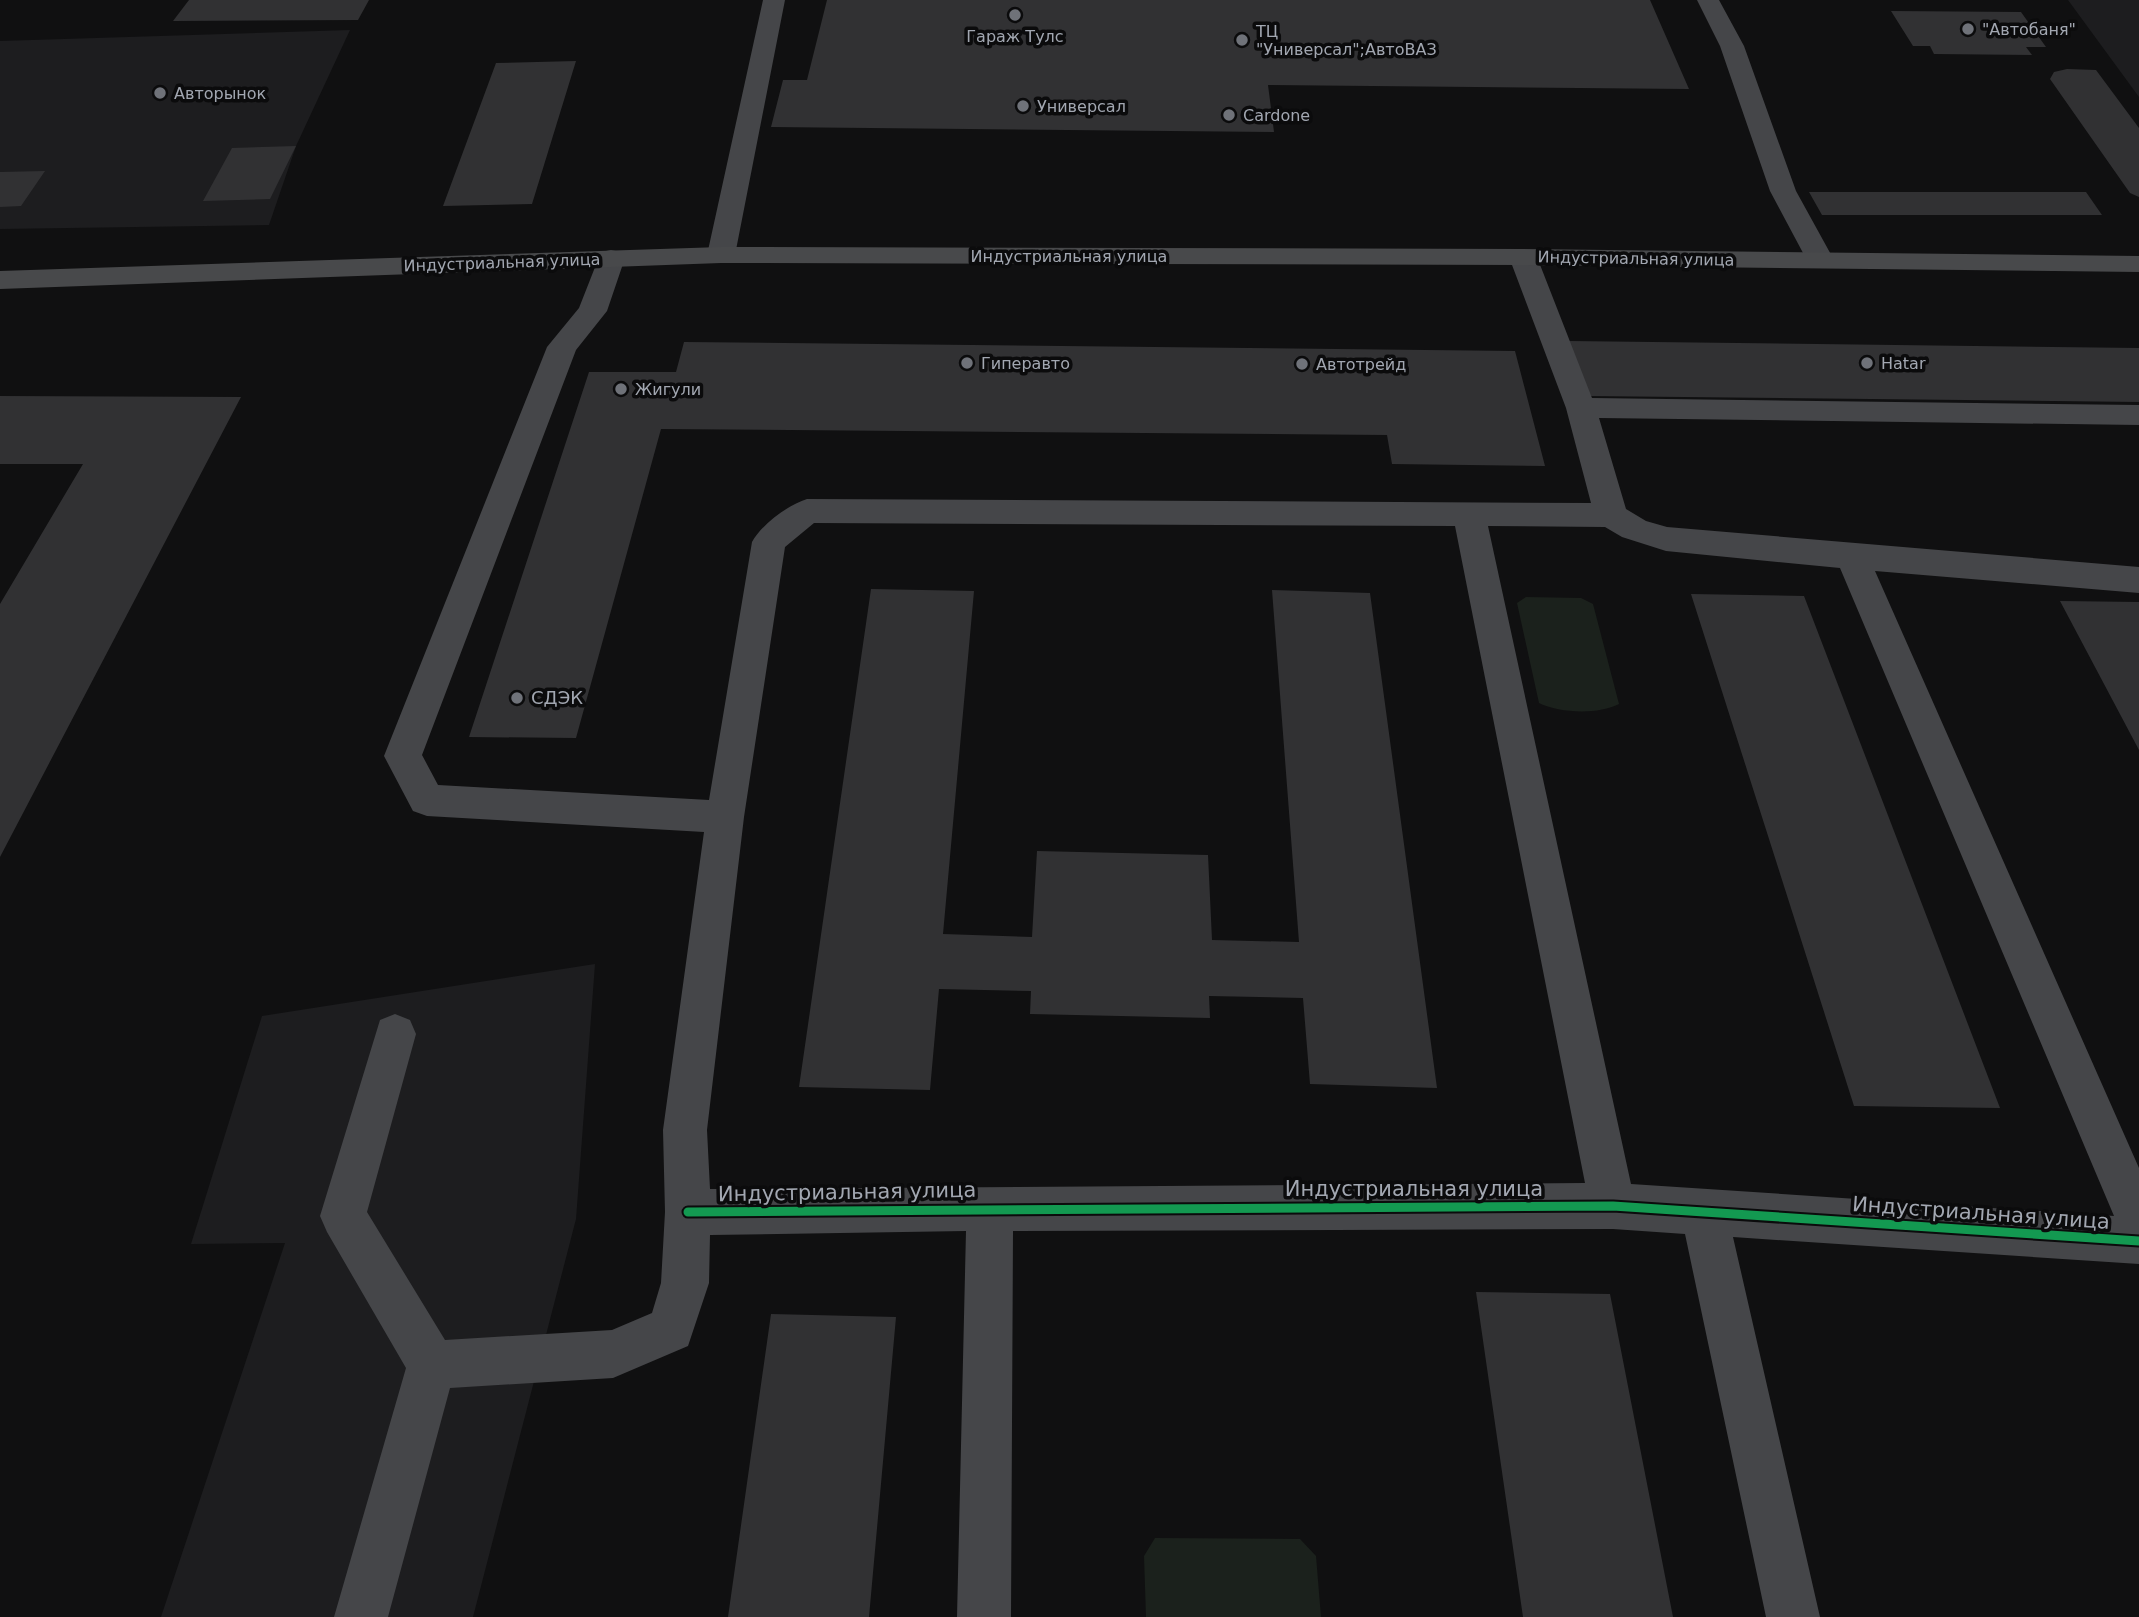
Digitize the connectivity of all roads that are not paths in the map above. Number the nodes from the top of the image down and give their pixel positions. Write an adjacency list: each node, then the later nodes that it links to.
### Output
1 (774, 0): 3 (street)
2 (1708, 0): 6 (street)
3 (721, 255): 4 (main road, Индустриальная улица); 5 (main road, Индустриальная улица)
4 (1523, 257): 6 (main road, Индустриальная улица); 9 (street)
5 (611, 258): 8 (main road, Индустриальная улица); 15 (street)
6 (1820, 260): 7 (main road, Индустриальная улица)
7 (2139, 264)
8 (0, 279)
9 (1581, 408): 10 (street); 12 (street)
10 (2139, 415)
11 (1469, 514): 12 (street); 15 (street); 17 (street)
12 (1611, 515): 13 (street)
13 (1852, 558): 14 (street); 21 (street)
14 (2139, 580)
15 (724, 817): 19 (street)
16 (395, 1034): 23 (street)
17 (1613, 1206): 18 (street, Индустриальная улица); 20 (street, Индустриальная улица)
18 (990, 1208): 19 (street, Индустриальная улица); 25 (street)
19 (688, 1212): 23 (street)
20 (1704, 1213): 22 (street, Индустриальная улица); 26 (street)
21 (2139, 1220)
22 (2139, 1241)
23 (432, 1365): 24 (street)
24 (361, 1617)
25 (984, 1617)
26 (1793, 1617)

